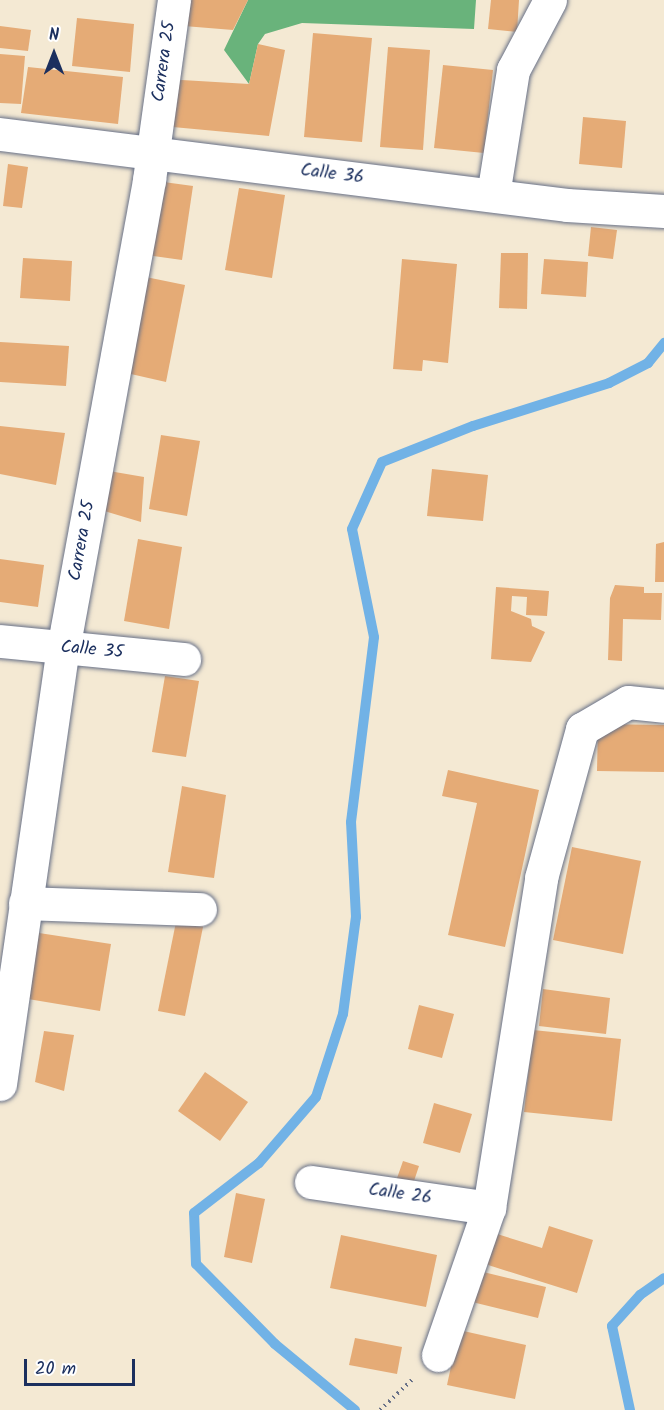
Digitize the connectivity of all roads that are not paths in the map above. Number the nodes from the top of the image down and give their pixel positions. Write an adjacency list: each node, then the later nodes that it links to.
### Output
1 (174, 0): 4 (street, Carrera 25)
2 (550, 0): 5 (street)
3 (0, 134): 4 (street, Calle 36)
4 (152, 152): 5 (street, Calle 36); 8 (street, Carrera 25)
5 (493, 195): 6 (street, Calle 36)
6 (664, 211)
7 (0, 641): 8 (street, Calle 35)
8 (63, 649): 9 (street, Calle 35); 11 (street, Carrera 25)
9 (184, 659)
10 (664, 706): 15 (street)
11 (25, 903): 12 (street); 13 (street, Carrera 25)
12 (200, 909)
13 (0, 1084)
14 (311, 1182): 15 (street, Calle 26)
15 (489, 1208): 16 (street)
16 (438, 1355)

